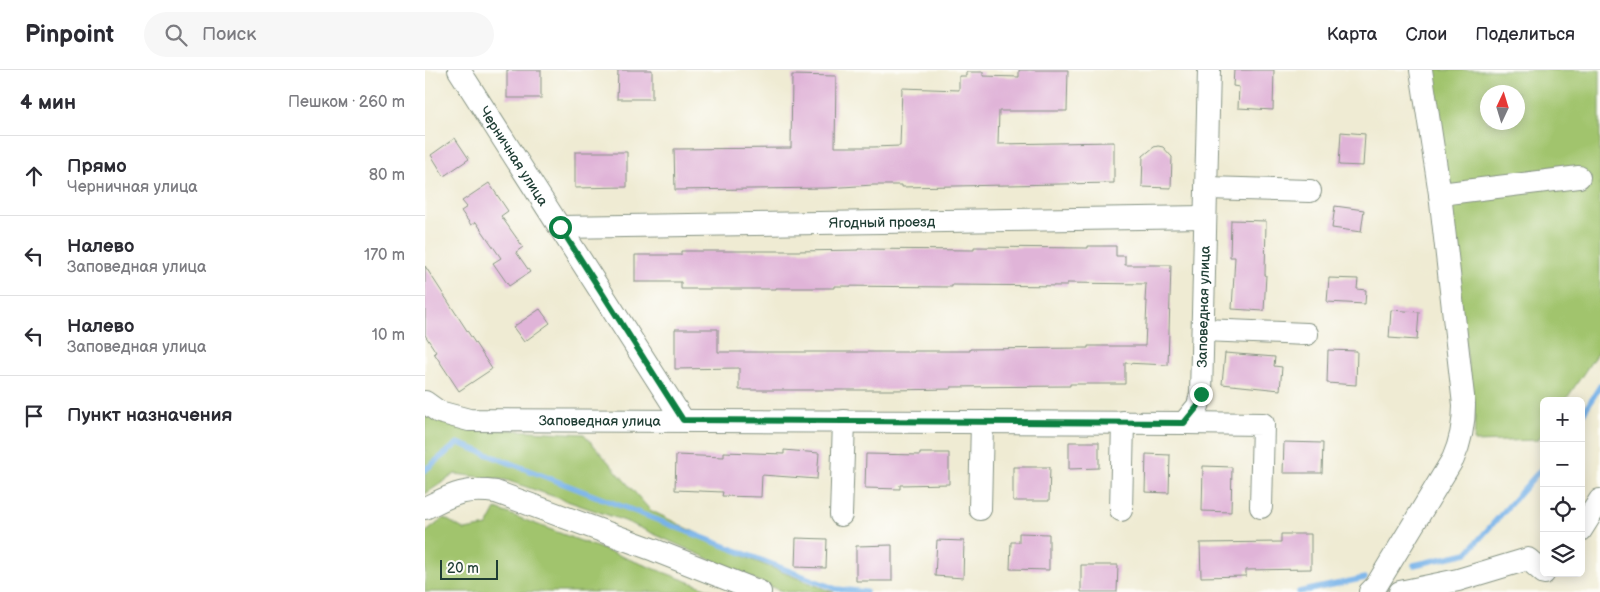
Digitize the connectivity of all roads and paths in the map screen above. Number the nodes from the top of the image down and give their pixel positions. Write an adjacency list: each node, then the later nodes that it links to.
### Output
1 (459, 70): 9 (street, Черничная улица)
2 (1209, 70): 5 (street, Заповедная улица)
3 (1421, 70): 7 (street)
4 (1579, 177): 7 (street)
5 (1205, 188): 6 (street); 8 (street, Заповедная улица)
6 (1310, 191)
7 (1440, 194): 26 (street)
8 (1205, 216): 9 (street, Ягодный проезд); 10 (street, Заповедная улица)
9 (560, 227): 13 (street, Черничная улица)
10 (1203, 330): 11 (street); 17 (street, Заповедная улица)
11 (1307, 334)
12 (432, 407): 13 (street, Заповедная улица)
13 (683, 420): 14 (street, Заповедная улица)
14 (844, 421): 15 (street, Заповедная улица); 23 (street)
15 (983, 422): 16 (street, Заповедная улица); 21 (street)
16 (1123, 422): 17 (street, Заповедная улица); 22 (street)
17 (1184, 423): 19 (street)
18 (1600, 500): 24 (street)
19 (1261, 507)
20 (425, 508): 27 (street)
21 (980, 509)
22 (1121, 510)
23 (841, 515)
24 (1585, 524)
25 (1548, 578): 28 (street)
26 (1380, 590)
27 (760, 592)
28 (1400, 592)

